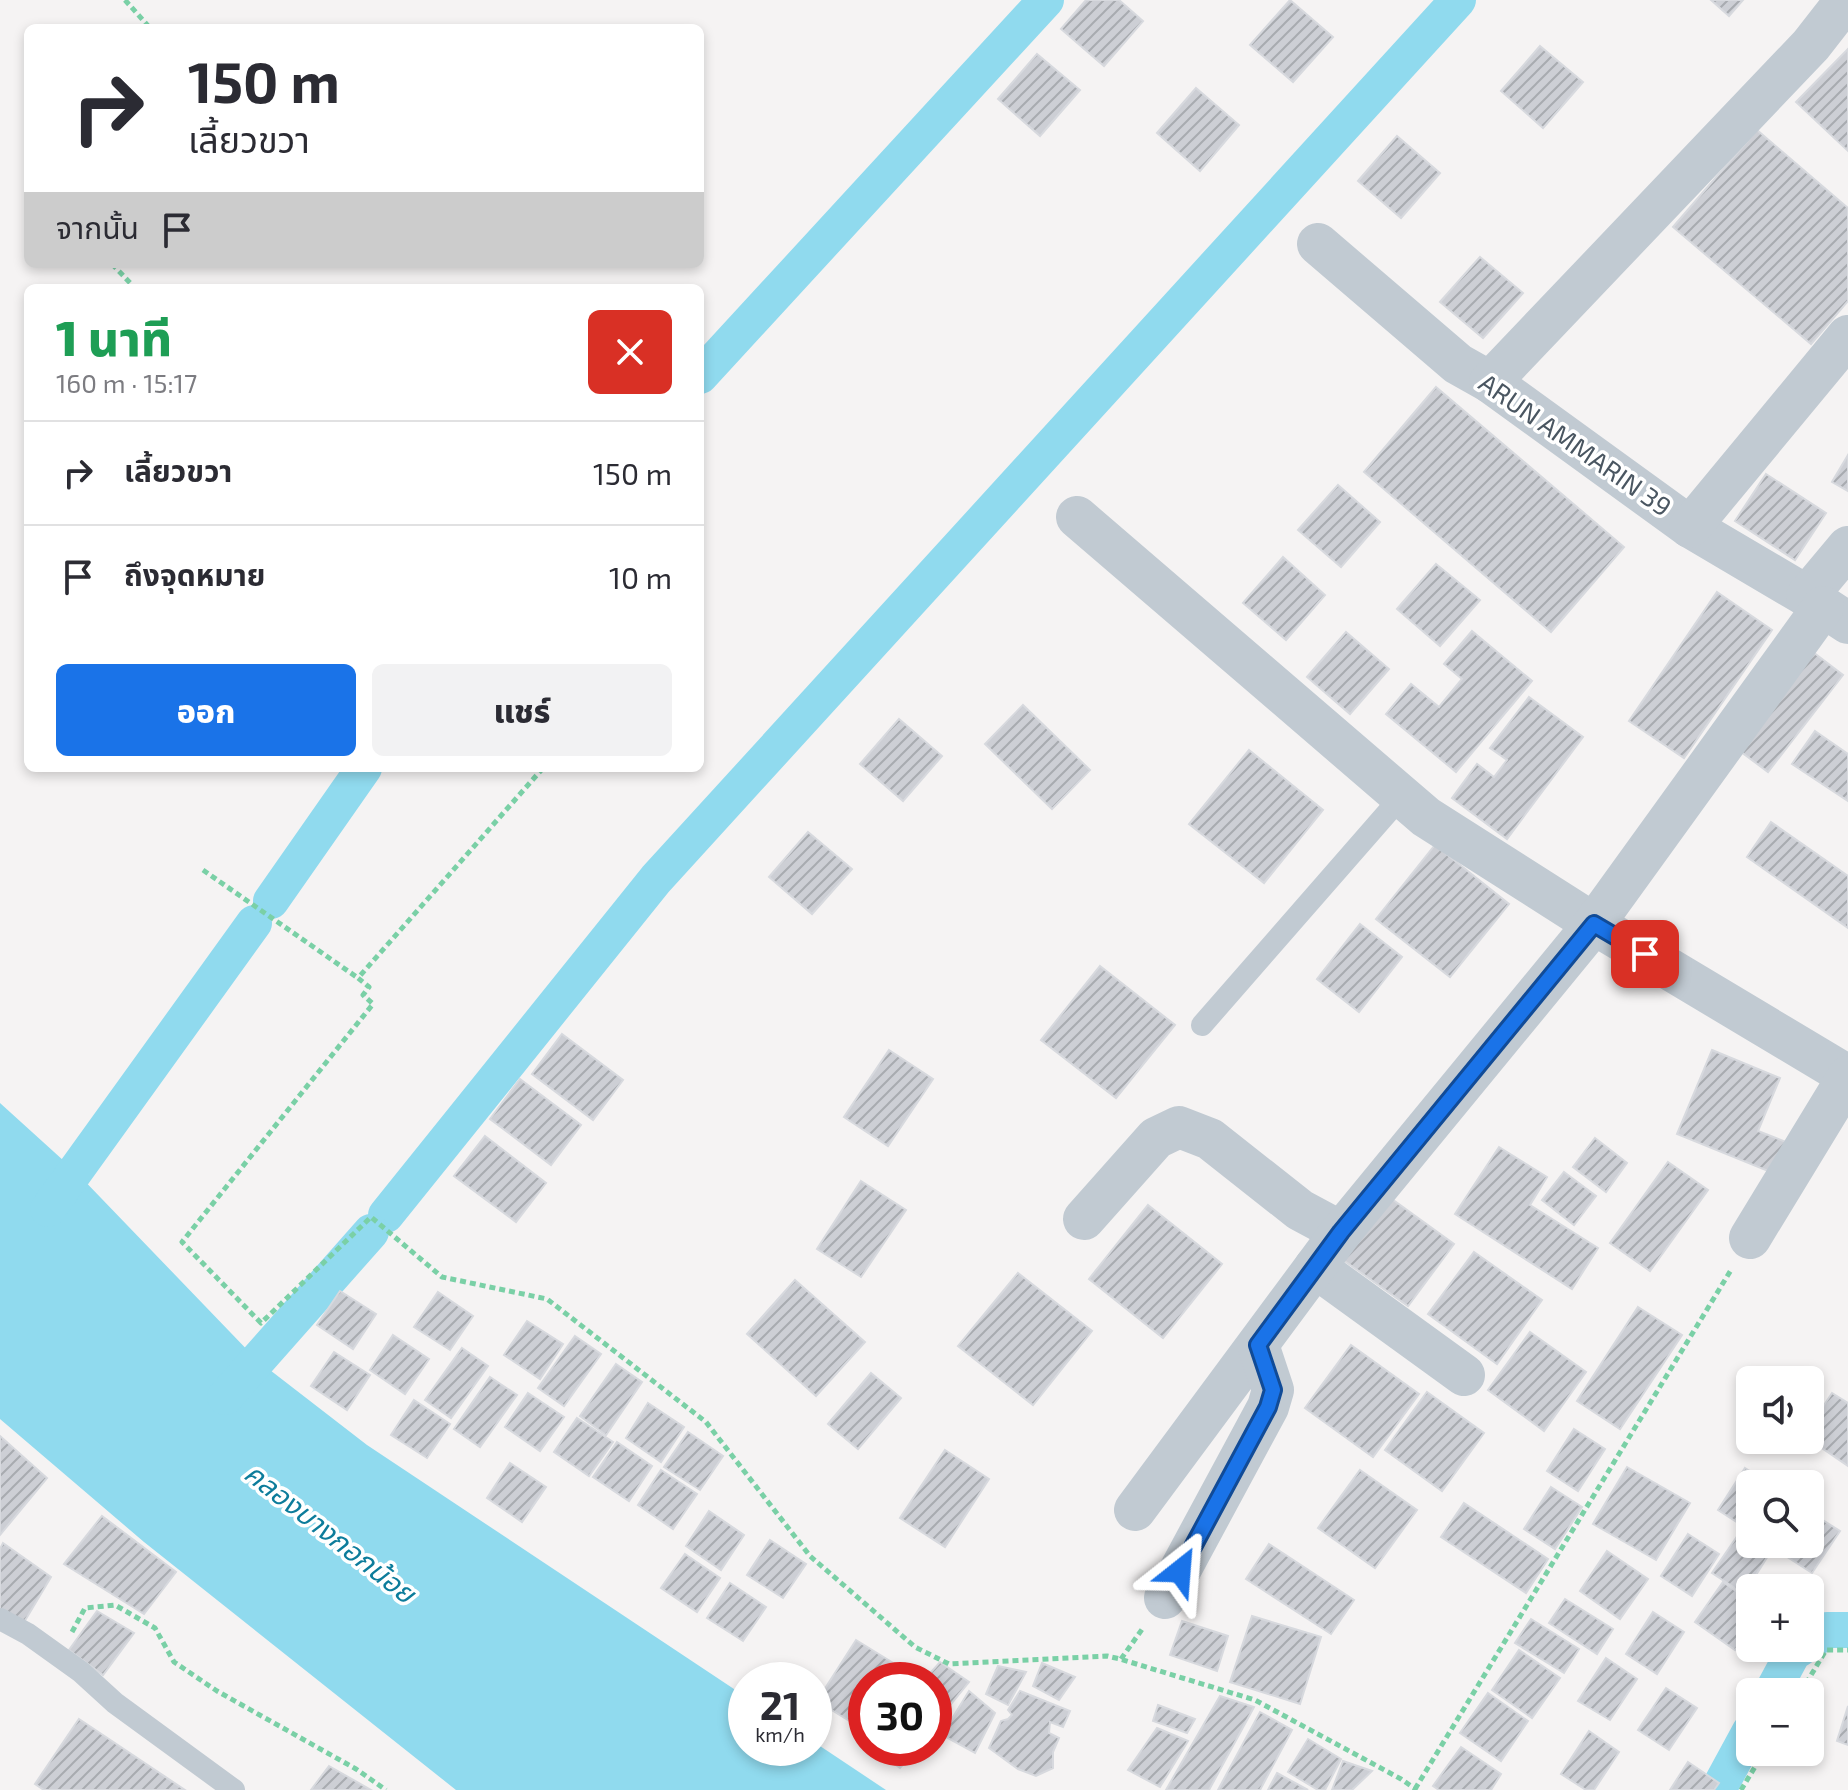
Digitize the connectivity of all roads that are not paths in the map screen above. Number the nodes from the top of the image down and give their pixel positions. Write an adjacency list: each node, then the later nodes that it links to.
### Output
1 (1846, 0): 4 (street)
2 (1318, 244): 4 (street, ARUN AMMARIN 39)
3 (1848, 336): 6 (street)
4 (1490, 382): 6 (street, ARUN AMMARIN 39)
5 (1077, 517): 9 (street)
6 (1690, 527): 8 (street, ARUN AMMARIN 39)
7 (1848, 547): 8 (street)
8 (1826, 609): 10 (street)
9 (1402, 796): 10 (street); 11 (lane)
10 (1594, 924): 12 (street); 14 (street)
11 (1202, 1025)
12 (1848, 1077): 15 (street)
13 (1084, 1219): 14 (street)
14 (1341, 1232): 16 (street)
15 (1750, 1238)
16 (1315, 1267): 17 (street); 18 (street)
17 (1258, 1345): 19 (street); 20 (street)
18 (1464, 1375)
19 (1135, 1510)
20 (1165, 1598)
21 (0, 1619): 22 (lane)
22 (234, 1790)

